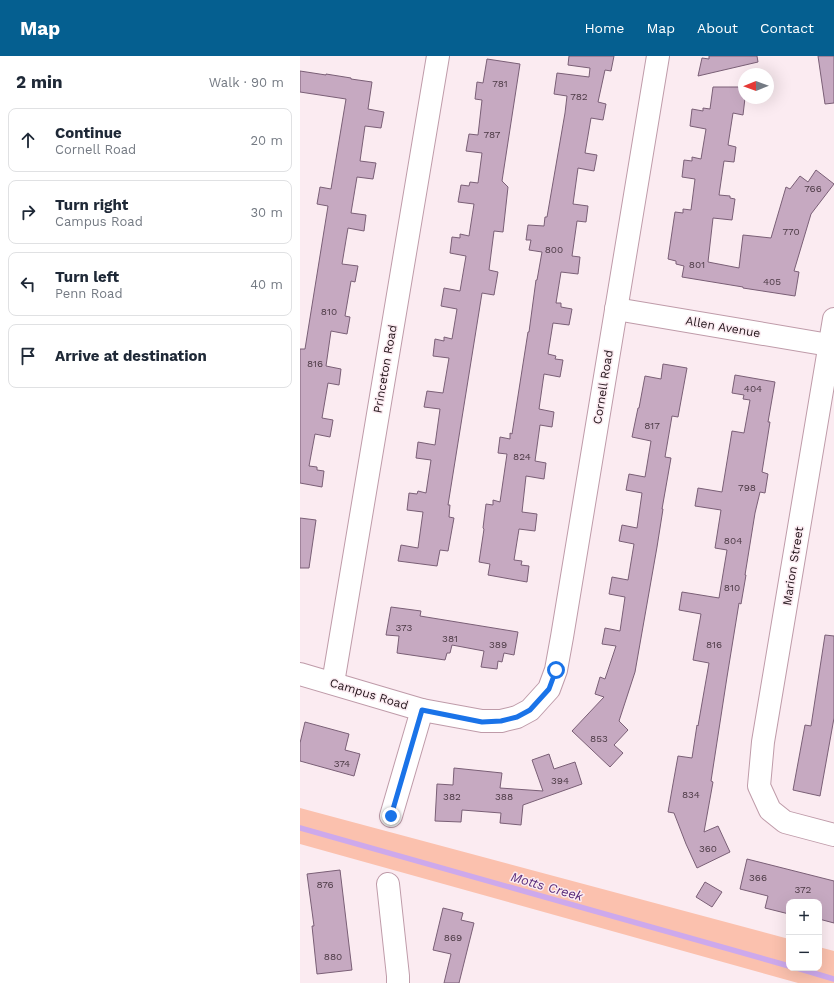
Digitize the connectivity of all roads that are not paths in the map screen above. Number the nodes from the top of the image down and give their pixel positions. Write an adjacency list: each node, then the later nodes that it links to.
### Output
1 (438, 56): 7 (street, Princeton Road)
2 (658, 56): 3 (street, Cornell Road)
3 (616, 309): 5 (street, Allen Avenue); 9 (street, Cornell Road)
4 (834, 319): 5 (street, Marion Street)
5 (829, 345): 11 (street, Marion Street)
6 (300, 674): 7 (street, Campus Road)
7 (333, 683): 8 (street, Campus Road)
8 (422, 710): 9 (street, Campus Road); 10 (street)
9 (530, 710)
10 (391, 816)
11 (834, 835)
12 (388, 884): 13 (street)
13 (398, 983)

